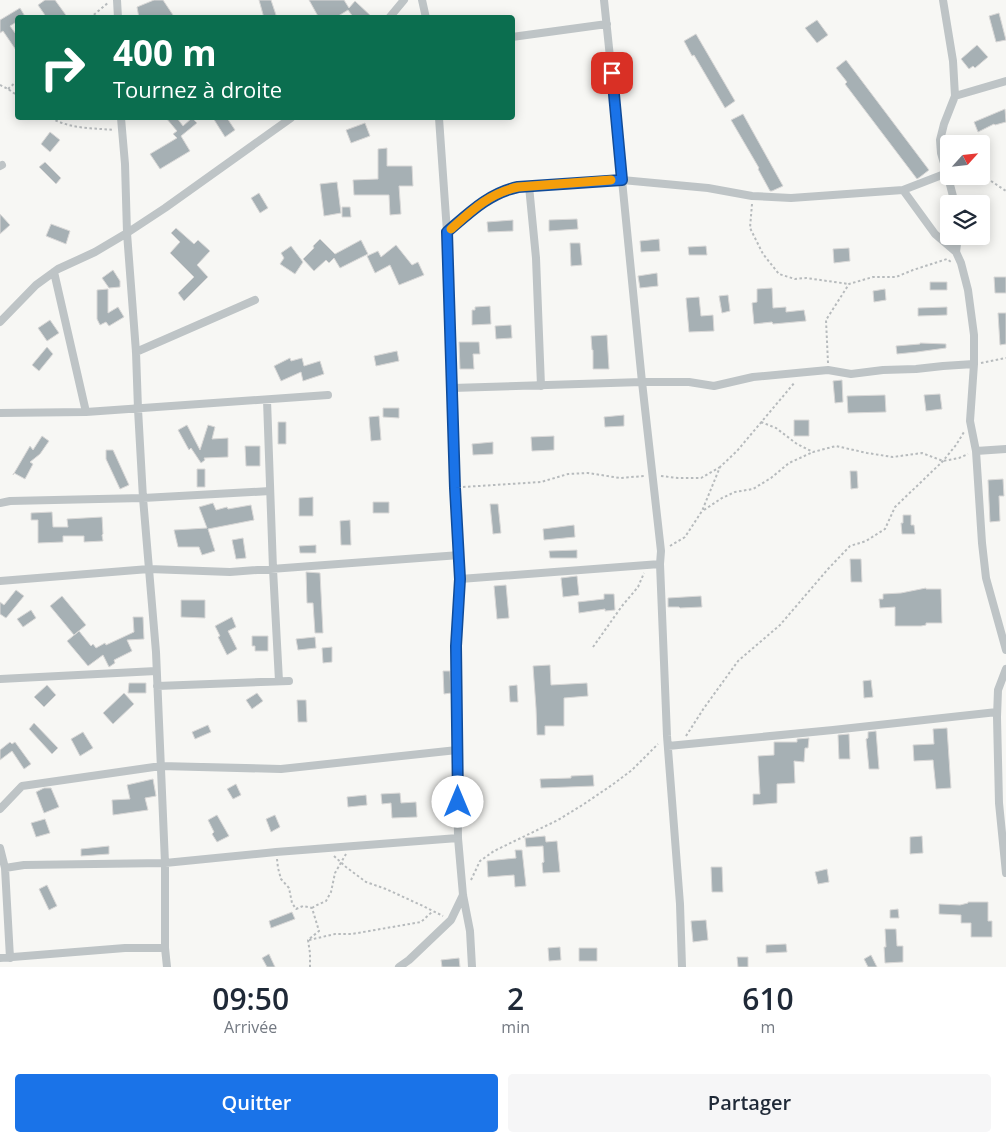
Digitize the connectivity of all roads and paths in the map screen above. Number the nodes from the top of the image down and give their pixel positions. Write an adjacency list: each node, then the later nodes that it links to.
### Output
1 (111, 0): 7 (path)
2 (117, 0): 8 (street)
3 (404, 0): 9 (street)
4 (422, 0): 10 (street)
5 (604, 0): 11 (street)
6 (944, 0): 18 (street)
7 (94, 15)
8 (118, 15)
9 (392, 15)
10 (425, 15)
11 (606, 24): 12 (street); 26 (street)
12 (515, 37)
13 (1006, 81): 18 (street)
14 (15, 83): 16 (path)
15 (0, 86): 16 (path)
16 (8, 89): 17 (path)
17 (15, 94)
18 (955, 96): 24 (street)
19 (55, 120): 23 (path)
20 (121, 120): 23 (street)
21 (288, 120): 33 (street)
22 (439, 120): 32 (street)
23 (122, 130): 33 (street)
24 (941, 135)
25 (940, 176): 29 (street)
26 (622, 180): 28 (street); 31 (street); 46 (street)
27 (991, 181): 30 (path)
28 (529, 186): 32 (street); 47 (street)
29 (903, 190): 31 (street); 35 (street)
30 (1006, 191)
31 (752, 196): 38 (path)
32 (447, 232): 48 (street)
33 (127, 233): 36 (street); 41 (street)
34 (957, 245): 35 (street)
35 (956, 252): 37 (street)
36 (54, 272): 40 (street); 53 (street)
37 (964, 272): 38 (path); 43 (street)
38 (849, 284): 44 (path)
39 (255, 300): 41 (street)
40 (0, 322)
41 (136, 352): 51 (street)
42 (1006, 358): 43 (path)
43 (974, 364): 44 (street); 54 (street)
44 (828, 370): 45 (street)
45 (802, 373): 46 (street); 55 (path)
46 (642, 382): 47 (street); 61 (street)
47 (541, 386): 48 (street)
48 (452, 388): 62 (street)
49 (328, 395): 50 (street)
50 (267, 400): 51 (street); 63 (street)
51 (138, 409): 53 (street); 64 (street)
52 (0, 412): 53 (street)
53 (86, 412)
54 (970, 421): 57 (street); 59 (path)
55 (761, 422): 58 (path); 60 (path)
56 (1006, 448): 57 (street)
57 (976, 451): 59 (path); 75 (street)
58 (812, 452): 59 (path); 66 (path)
59 (943, 461): 87 (path)
60 (720, 467): 61 (path); 66 (path)
61 (652, 475): 62 (path); 67 (street)
62 (455, 488): 68 (street)
63 (270, 491): 64 (street); 72 (street)
64 (143, 498): 65 (street); 71 (street)
65 (0, 503)
66 (702, 511): 67 (path)
67 (661, 551): 70 (street)
68 (460, 555): 72 (street); 73 (street)
69 (648, 564): 70 (street); 73 (street); 76 (path)
70 (660, 564): 86 (street)
71 (149, 569): 72 (street); 74 (street); 79 (street)
72 (273, 569): 81 (street)
73 (460, 579): 89 (street)
74 (0, 581)
75 (1003, 626): 77 (street)
76 (593, 647)
77 (1006, 650)
78 (1006, 669): 84 (street)
79 (156, 671): 80 (street); 83 (street)
80 (0, 679)
81 (279, 681): 82 (street); 83 (street)
82 (288, 681)
83 (157, 686): 90 (street)
84 (997, 714): 85 (street); 87 (street); 91 (street)
85 (1006, 716)
86 (667, 736): 88 (street); 102 (path)
87 (681, 744): 88 (street)
88 (668, 746): 114 (street)
89 (457, 750): 90 (street); 93 (street)
90 (161, 766): 92 (street); 99 (street)
91 (1003, 803): 101 (street)
92 (0, 809)
93 (458, 838): 94 (street); 102 (street)
94 (348, 847): 96 (street); 98 (path)
95 (0, 848): 100 (street)
96 (276, 852): 99 (street); 103 (path)
97 (334, 856): 98 (path)
98 (341, 862): 103 (path); 104 (path)
99 (165, 863): 100 (street); 107 (street)
100 (5, 868): 109 (street)
101 (1006, 873)
102 (463, 895): 105 (street); 113 (street)
103 (312, 908): 106 (path)
104 (433, 910): 105 (path); 106 (path)
105 (451, 920): 112 (street)
106 (308, 940): 111 (path)
107 (165, 948): 109 (street); 110 (street)
108 (0, 958): 109 (street)
109 (10, 958)
110 (167, 967)
111 (310, 967)
112 (400, 967)
113 (472, 967)
114 (682, 967)

